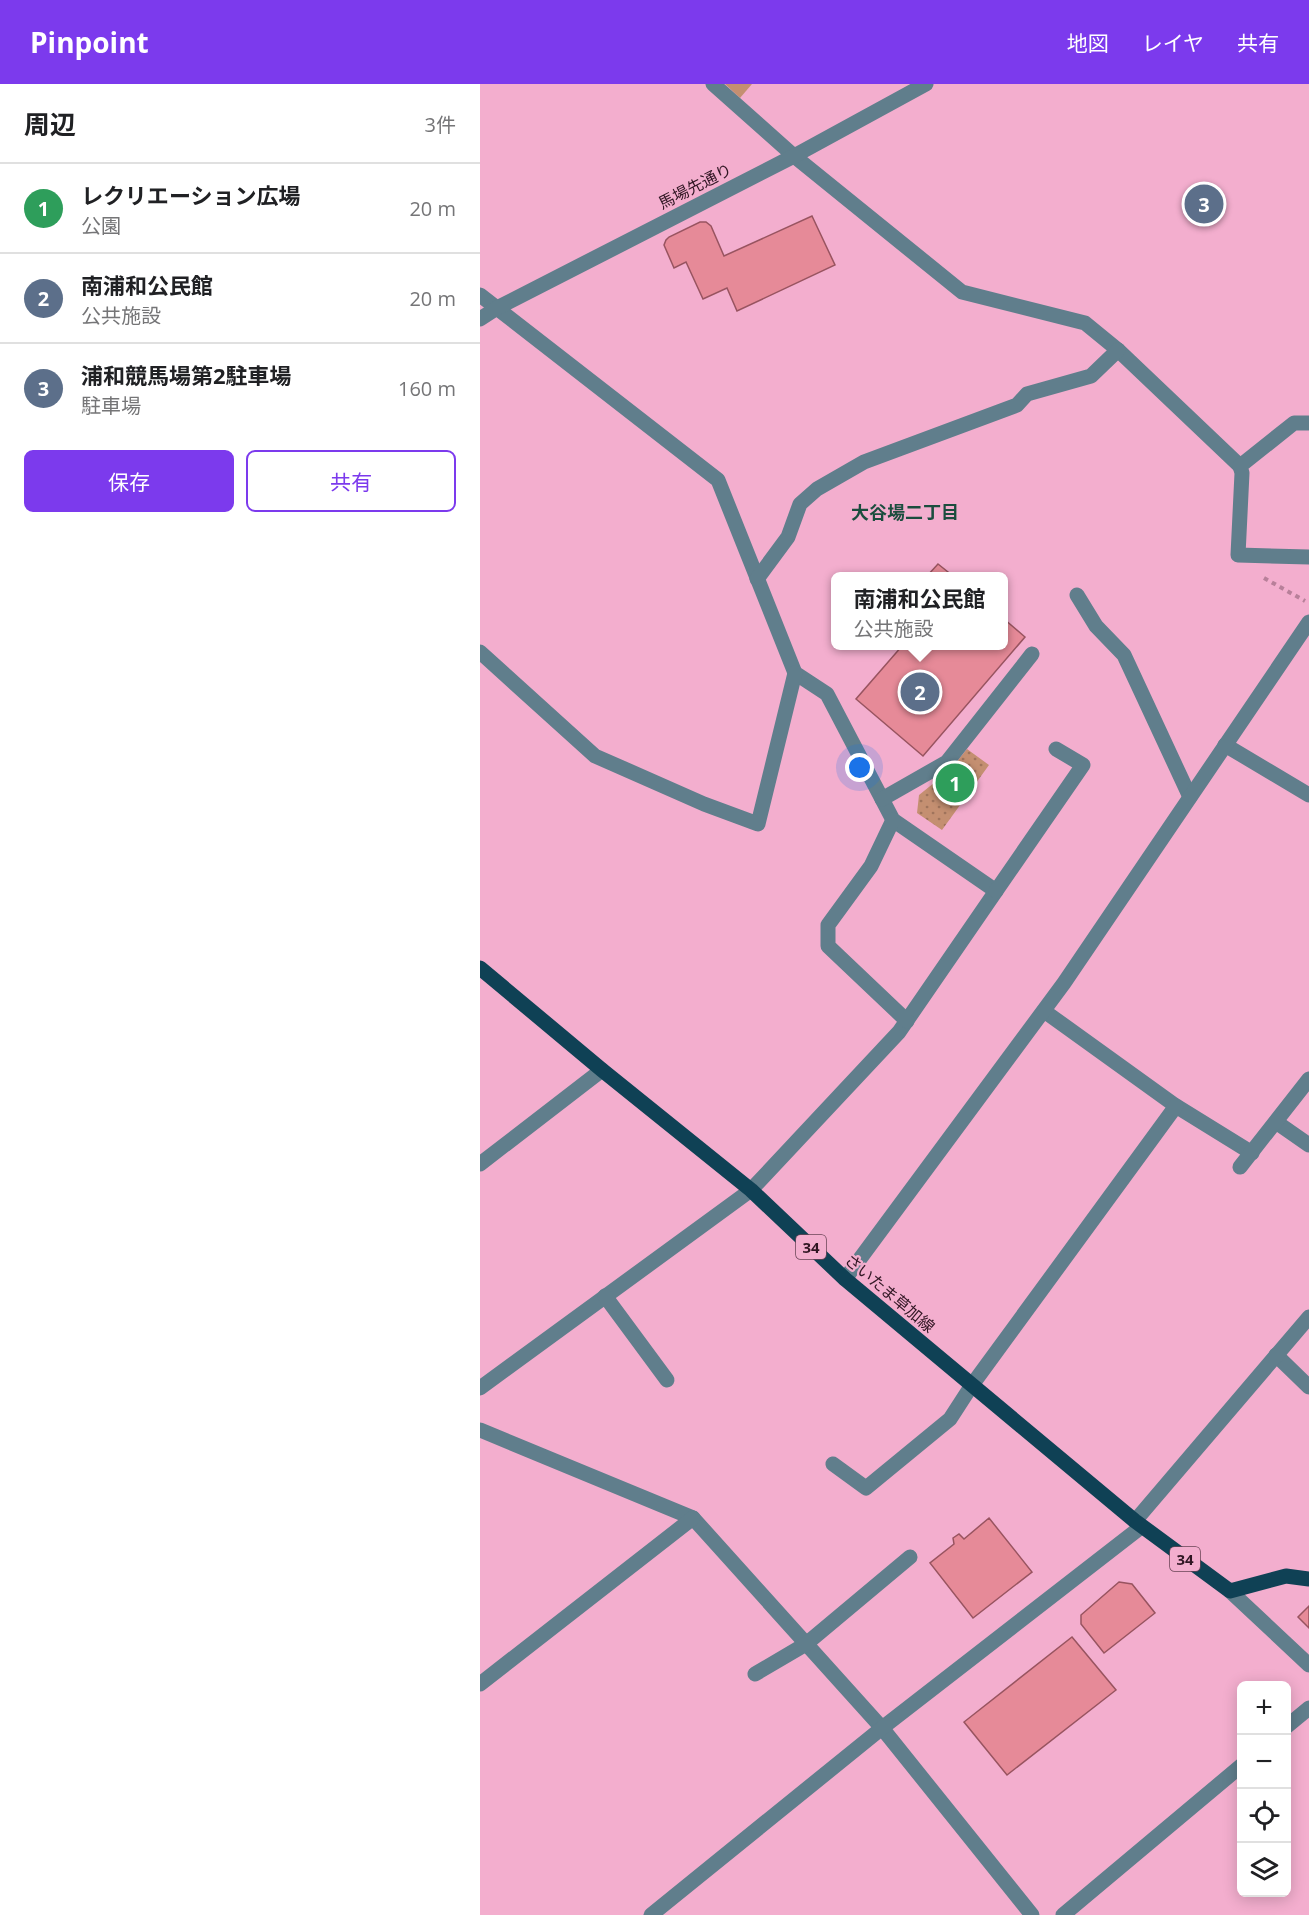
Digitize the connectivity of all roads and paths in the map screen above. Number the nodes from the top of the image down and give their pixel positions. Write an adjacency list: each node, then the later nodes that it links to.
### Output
1 (713, 84): 3 (street)
2 (926, 84): 3 (street, 馬場先通り)
3 (794, 156): 5 (street, 馬場先通り); 7 (street)
4 (480, 295): 5 (street)
5 (497, 308): 6 (street, 馬場先通り); 12 (street)
6 (480, 319)
7 (1118, 350): 9 (street); 12 (street)
8 (1309, 423): 9 (street)
9 (1240, 466): 10 (street)
10 (1238, 555): 11 (street); 14 (path)
11 (1309, 557)
12 (757, 579): 18 (street)
13 (1077, 595): 22 (street)
14 (1309, 604)
15 (1309, 622): 19 (street)
16 (480, 652): 18 (street)
17 (1032, 654): 23 (street)
18 (795, 673): 23 (street)
19 (1225, 745): 21 (street); 22 (street)
20 (1056, 749): 25 (street)
21 (1309, 795)
22 (1190, 797): 27 (street)
23 (882, 799): 24 (street)
24 (892, 820): 25 (street); 28 (street)
25 (996, 891): 28 (street)
26 (480, 968): 29 (main road, さいたま草加線 / 34)
27 (1044, 1011): 31 (street); 38 (street)
28 (907, 1021): 37 (street)
29 (602, 1070): 35 (street); 37 (main road, さいたま草加線 / 34)
30 (1309, 1079): 32 (street)
31 (1176, 1106): 34 (street); 43 (street)
32 (1276, 1122): 33 (street); 34 (street)
33 (1309, 1145)
34 (1252, 1153): 36 (street)
35 (480, 1164)
36 (1240, 1167)
37 (751, 1190): 38 (main road, さいたま草加線 / 34); 39 (street)
38 (845, 1279): 43 (main road, さいたま草加線 / 34)
39 (605, 1296): 42 (street); 45 (street)
40 (1309, 1317): 41 (street)
41 (1276, 1355): 44 (street); 49 (street)
42 (667, 1380)
43 (972, 1385): 47 (street); 49 (main road, さいたま草加線 / 34)
44 (1309, 1387)
45 (480, 1388)
46 (480, 1430): 48 (street)
47 (833, 1464)
48 (693, 1518): 53 (street); 56 (street)
49 (1138, 1524): 52 (main road, 34); 59 (street)
50 (910, 1557): 53 (street)
51 (1309, 1579): 52 (main road)
52 (1230, 1591): 54 (street)
53 (806, 1644): 55 (street); 59 (street)
54 (1309, 1665)
55 (755, 1674)
56 (480, 1684)
57 (1309, 1708): 58 (street)
58 (1291, 1724)
59 (882, 1728): 61 (street); 62 (street)
60 (1237, 1769): 63 (street)
61 (651, 1915)
62 (1032, 1915)
63 (1063, 1915)

